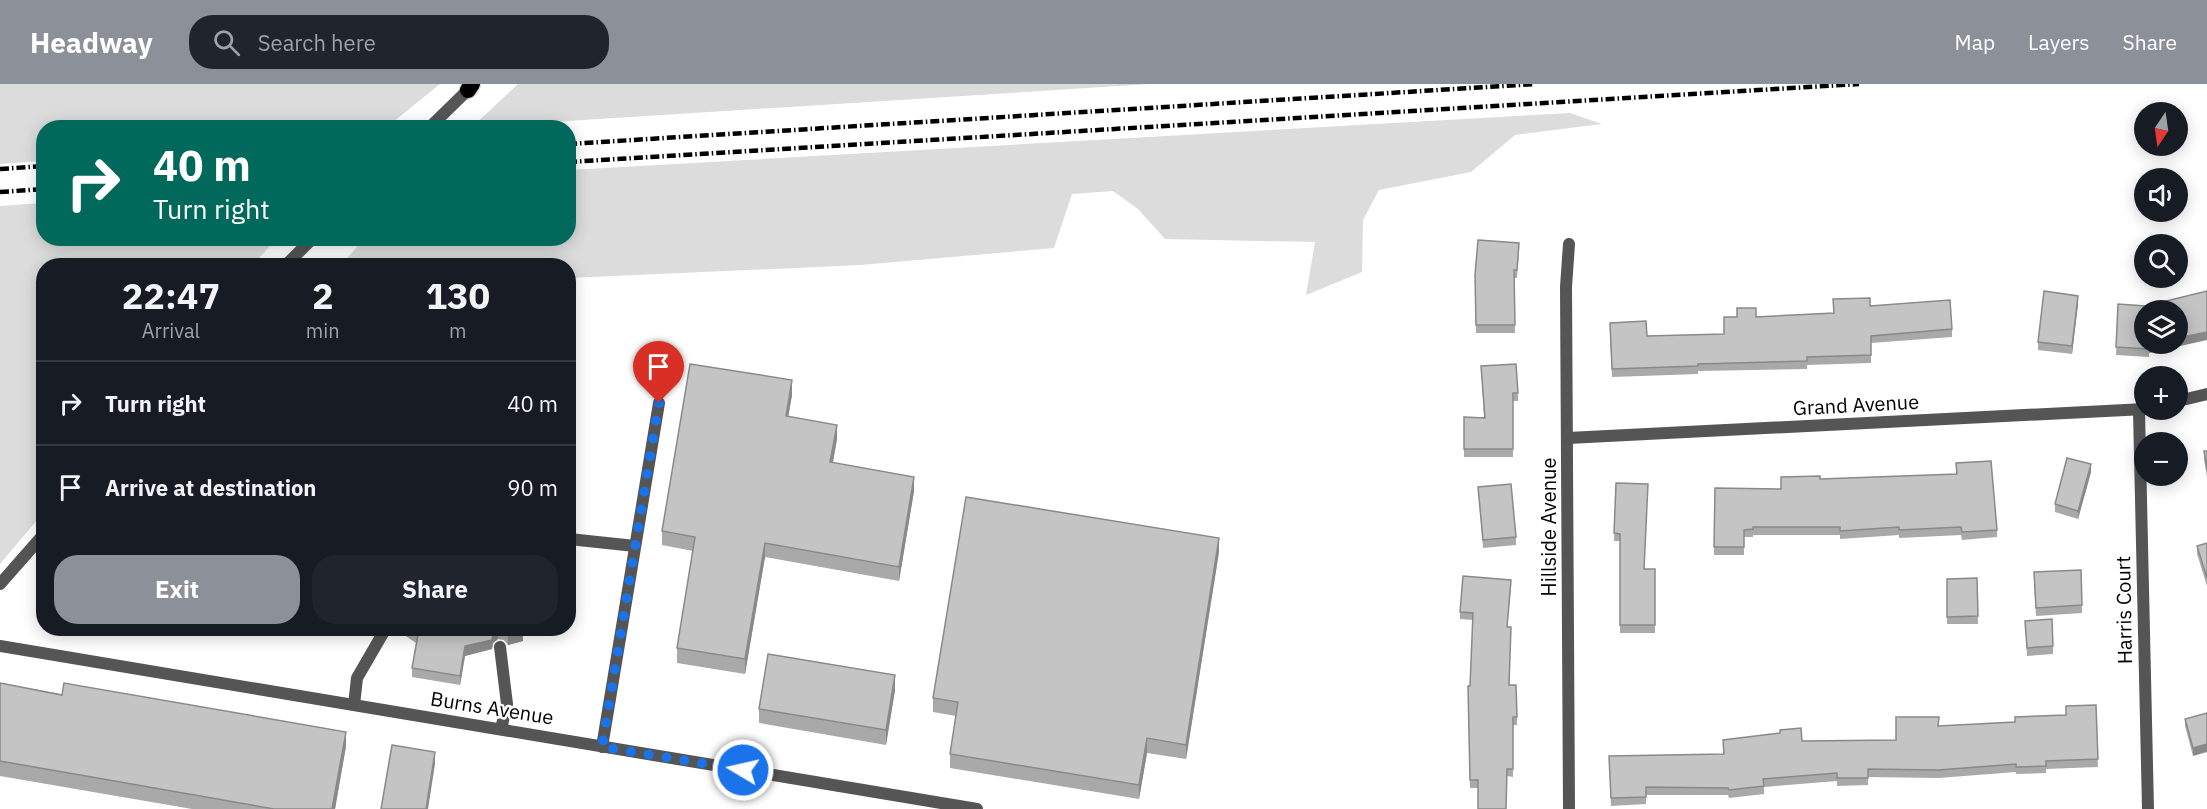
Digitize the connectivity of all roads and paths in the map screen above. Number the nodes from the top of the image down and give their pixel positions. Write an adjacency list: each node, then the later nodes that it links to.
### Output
1 (472, 86): 2 (street)
2 (437, 120)
3 (1569, 244): 11 (street, Hillside Avenue)
4 (305, 246): 5 (street)
5 (293, 258)
6 (2207, 394): 7 (street)
7 (2188, 399)
8 (659, 403): 14 (street)
9 (2134, 410): 11 (street, Grand Avenue)
10 (2142, 420): 24 (street, Harris Court)
11 (1568, 438): 23 (street, Hillside Avenue)
12 (576, 540): 14 (street)
13 (36, 543): 15 (street)
14 (635, 546): 21 (street)
15 (0, 584)
16 (381, 636): 19 (street)
17 (0, 646): 19 (street, Burns Avenue)
18 (501, 647): 20 (street)
19 (354, 705): 20 (street, Burns Avenue)
20 (501, 729): 21 (street, Burns Avenue)
21 (602, 747): 22 (street, Burns Avenue)
22 (977, 809)
23 (1569, 809)
24 (2148, 809)

